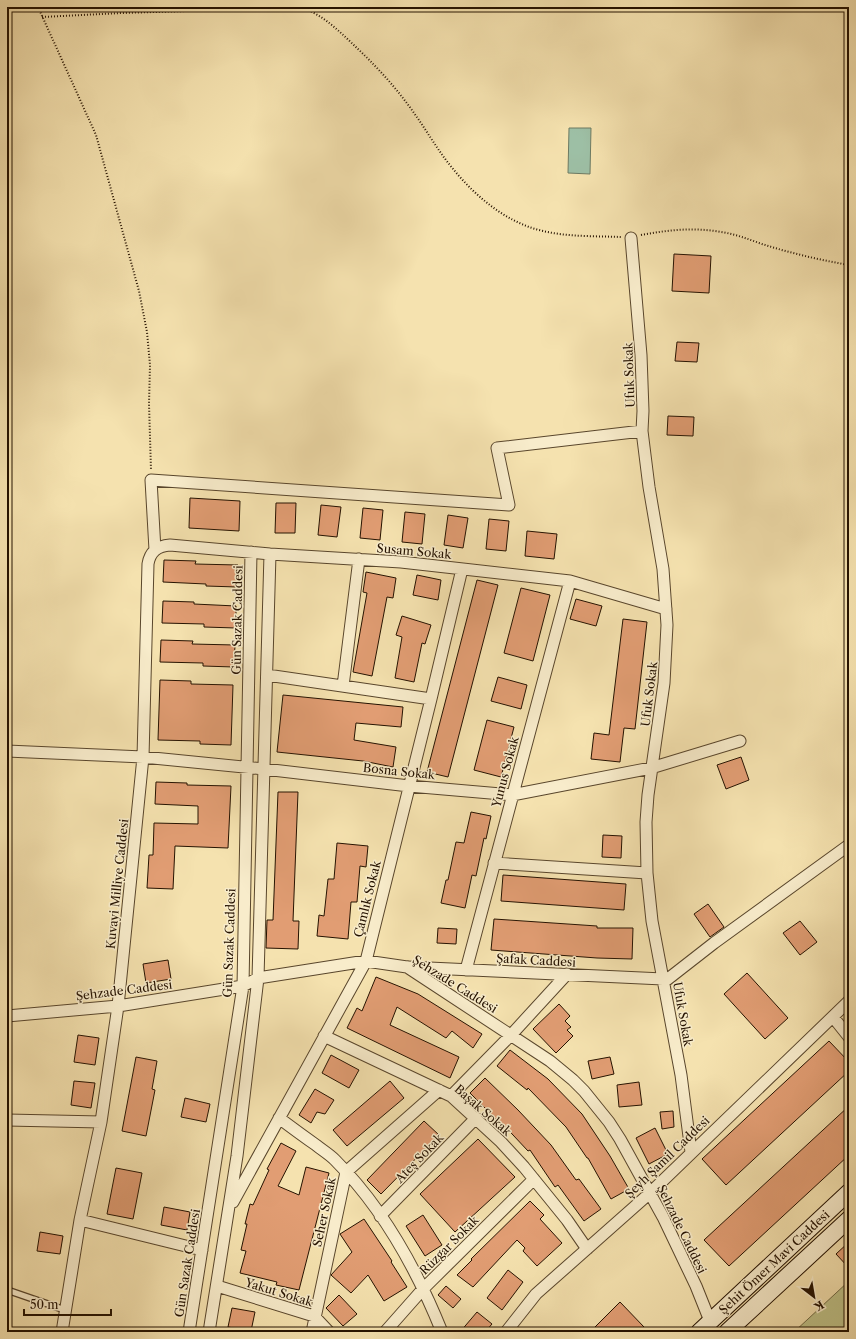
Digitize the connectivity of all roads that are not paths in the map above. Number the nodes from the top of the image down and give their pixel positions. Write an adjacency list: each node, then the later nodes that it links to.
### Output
1 (631, 238): 2 (street, Ufuk Sokak)
2 (642, 431): 3 (street); 9 (street, Ufuk Sokak)
3 (155, 550): 4 (street, Susam Sokak); 15 (street, Kuvayi Milliye Caddesi)
4 (251, 552): 5 (street, Susam Sokak); 16 (street, Gün Sazak Caddesi)
5 (270, 554): 6 (street, Susam Sokak); 10 (street)
6 (359, 559): 7 (street, Susam Sokak); 11 (street)
7 (462, 569): 8 (street, Susam Sokak); 12 (street, Çamlık Sokak)
8 (570, 581): 9 (street, Susam Sokak); 20 (street, Yunus Sokak)
9 (666, 609): 17 (street, Ufuk Sokak)
10 (267, 675): 11 (street); 18 (street)
11 (343, 686): 12 (street)
12 (431, 699): 19 (street, Çamlık Sokak)
13 (740, 741): 17 (street, Bosna Sokak)
14 (7, 751): 15 (street, Bosna Sokak)
15 (143, 757): 16 (street, Bosna Sokak); 32 (street, Kuvayi Milliye Caddesi)
16 (247, 768): 18 (street, Bosna Sokak); 30 (street, Gün Sazak Caddesi)
17 (651, 768): 20 (street, Bosna Sokak); 23 (street, Ufuk Sokak)
18 (264, 769): 19 (street, Bosna Sokak); 28 (street)
19 (409, 786): 20 (street, Bosna Sokak); 24 (street, Çamlık Sokak)
20 (512, 795): 22 (street, Yunus Sokak)
21 (849, 845): 29 (street)
22 (494, 863): 23 (street); 26 (street, Yunus Sokak)
23 (647, 873): 29 (street, Ufuk Sokak)
24 (366, 961): 25 (street, Şehzade Caddesi); 28 (street, Şehzade Caddesi); 36 (street, Çamlık Sokak)
25 (407, 967): 26 (street, Şafak Caddesi); 35 (street, Şehzade Caddesi)
26 (466, 970): 27 (street, Şafak Caddesi)
27 (567, 974): 29 (street, Şafak Caddesi); 35 (street)
28 (258, 978): 30 (street, Şehzade Caddesi); 49 (street)
29 (664, 980): 44 (street, Ufuk Sokak)
30 (243, 986): 32 (street, Şehzade Caddesi); 54 (street, Gün Sazak Caddesi)
31 (849, 1001): 34 (street, Şeyh Şamil Caddesi)
32 (118, 1006): 33 (street, Şehzade Caddesi); 43 (street, Kuvayi Milliye Caddesi)
33 (7, 1016)
34 (833, 1017): 37 (street); 44 (street, Şeyh Şamil Caddesi)
35 (511, 1035): 39 (street); 48 (street, Şehzade Caddesi)
36 (324, 1036): 38 (street, Başak Sokak); 40 (street, Çamlık Sokak)
37 (849, 1037)
38 (439, 1090): 39 (street, Başak Sokak); 45 (street, Seher Sokak)
39 (451, 1096): 41 (street, Başak Sokak)
40 (279, 1118): 45 (street); 49 (street, Çamlık Sokak)
41 (476, 1118): 46 (street, Başak Sokak); 50 (street, Ateş Sokak)
42 (7, 1120): 43 (street)
43 (101, 1122): 52 (street, Kuvayi Milliye Caddesi)
44 (691, 1152): 48 (street, Şeyh Şamil Caddesi)
45 (346, 1172): 50 (street); 59 (street, Seher Sokak)
46 (534, 1179): 53 (street, Başak Sokak); 56 (street, Rüzgar Sokak)
47 (849, 1192): 60 (main road, Şehit Ömer Mavi Caddesi)
48 (650, 1193): 53 (street, Şeyh Şamil Caddesi); 60 (street, Şehzade Caddesi)
49 (229, 1209): 55 (street)
50 (380, 1216): 56 (street)
51 (849, 1219): 69 (main road, Şehit Ömer Mavi Caddesi)
52 (80, 1220): 54 (street); 58 (street, Kuvayi Milliye Caddesi)
53 (587, 1249): 68 (street, Şeyh Şamil Caddesi)
54 (202, 1250): 62 (street, Gün Sazak Caddesi)
55 (216, 1286): 59 (street, Yakut Sokak); 63 (street)
56 (423, 1289): 66 (street, Rüzgar Sokak); 67 (street)
57 (7, 1290): 58 (lane)
58 (65, 1310): 61 (street, Kuvayi Milliye Caddesi)
59 (314, 1316): 64 (street, Seher Sokak); 65 (street, Yakut Sokak)
60 (704, 1327)
61 (62, 1332)
62 (189, 1332)
63 (210, 1332)
64 (312, 1332)
65 (328, 1332)
66 (385, 1332)
67 (442, 1332)
68 (506, 1332)
69 (727, 1332)

